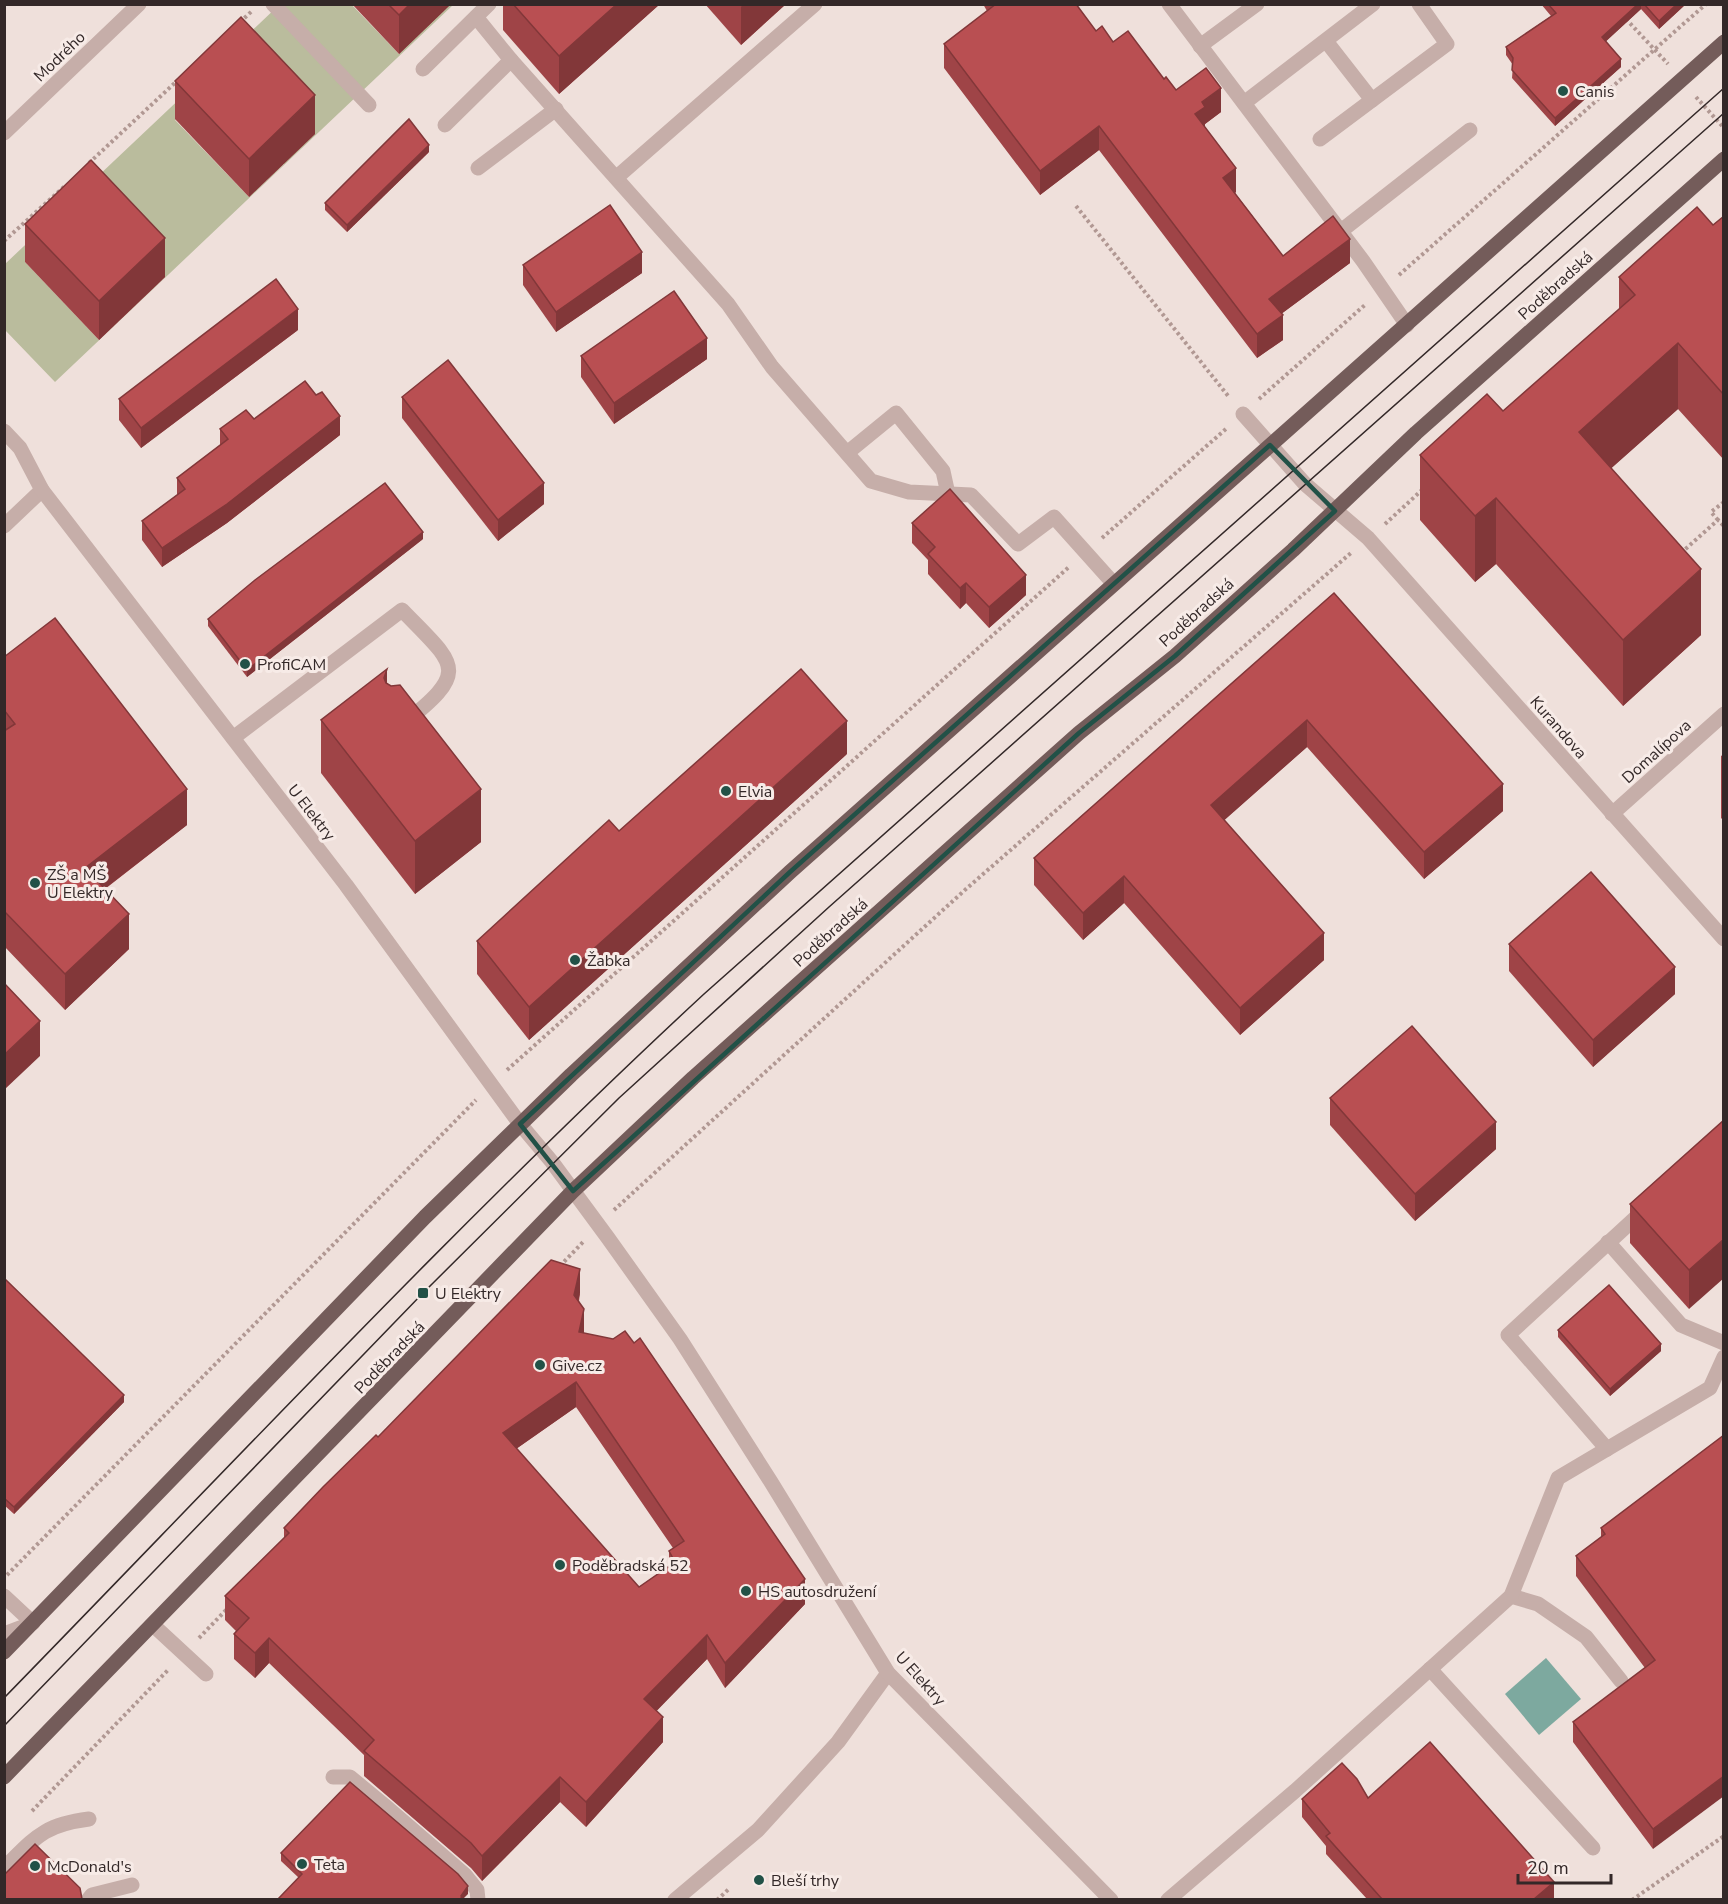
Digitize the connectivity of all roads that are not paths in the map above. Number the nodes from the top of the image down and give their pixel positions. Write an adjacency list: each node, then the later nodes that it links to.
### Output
1 (139, 4): 21 (street, Modrého)
2 (273, 4): 17 (street)
3 (489, 4): 9 (street)
4 (815, 4): 25 (street)
5 (1169, 4): 12 (street)
6 (1257, 4): 12 (street)
7 (1373, 4): 10 (street)
8 (1419, 4): 15 (street)
9 (476, 17): 13 (street); 14 (street)
10 (1326, 41): 15 (street); 16 (street)
11 (1724, 42): 27 (main road)
12 (1200, 46): 16 (street)
13 (511, 60): 18 (street); 19 (street)
14 (423, 69)
15 (1371, 100): 22 (street)
16 (1244, 103): 26 (street)
17 (369, 105)
18 (556, 109): 24 (street); 25 (street)
19 (445, 125)
20 (1470, 130): 26 (street)
21 (4, 133)
22 (1320, 139)
23 (1724, 159): 34 (main road, Poděbradská)
24 (478, 168)
25 (617, 177): 31 (street)
26 (1341, 231): 27 (street)
27 (1407, 325): 30 (main road)
28 (1243, 414): 30 (street, Kurandova)
29 (4, 431): 32 (street, U Elektry)
30 (1270, 445): 34 (street, Kurandova); 36 (main road)
31 (847, 453): 33 (street); 33 (street)
32 (42, 490): 35 (street); 39 (street, U Elektry)
33 (948, 494): 36 (street)
34 (1335, 511): 40 (street, Kurandova); 43 (main road, Poděbradská)
35 (4, 526)
36 (1114, 584): 42 (main road)
37 (1724, 714): 40 (street, Domalípova)
38 (394, 730): 39 (street)
39 (233, 738): 42 (street, U Elektry)
40 (1612, 814): 41 (street, Kurandova)
41 (1724, 939)
42 (520, 1124): 43 (street, U Elektry); 51 (main road)
43 (573, 1191): 52 (main road, Poděbradská); 56 (street, U Elektry)
44 (1653, 1203): 45 (street)
45 (1608, 1242): 46 (street); 48 (street)
46 (1724, 1343)
47 (1724, 1357): 48 (street)
48 (1607, 1449): 50 (street)
49 (4, 1596): 51 (street)
50 (1511, 1596): 55 (street); 58 (street)
51 (33, 1623): 53 (street); 54 (main road)
52 (153, 1625): 57 (street); 60 (main road, Poděbradská)
53 (4, 1634)
54 (4, 1652)
55 (1430, 1669): 62 (street); 69 (street)
56 (888, 1673): 67 (street); 68 (street, U Elektry)
57 (206, 1674)
58 (1621, 1681)
59 (333, 1777): 66 (street)
60 (4, 1778)
61 (89, 1820): 63 (street)
62 (1593, 1848)
63 (4, 1868)
64 (132, 1885): 65 (street)
65 (88, 1899)
66 (478, 1899)
67 (675, 1899)
68 (1111, 1899)
69 (1168, 1899)

